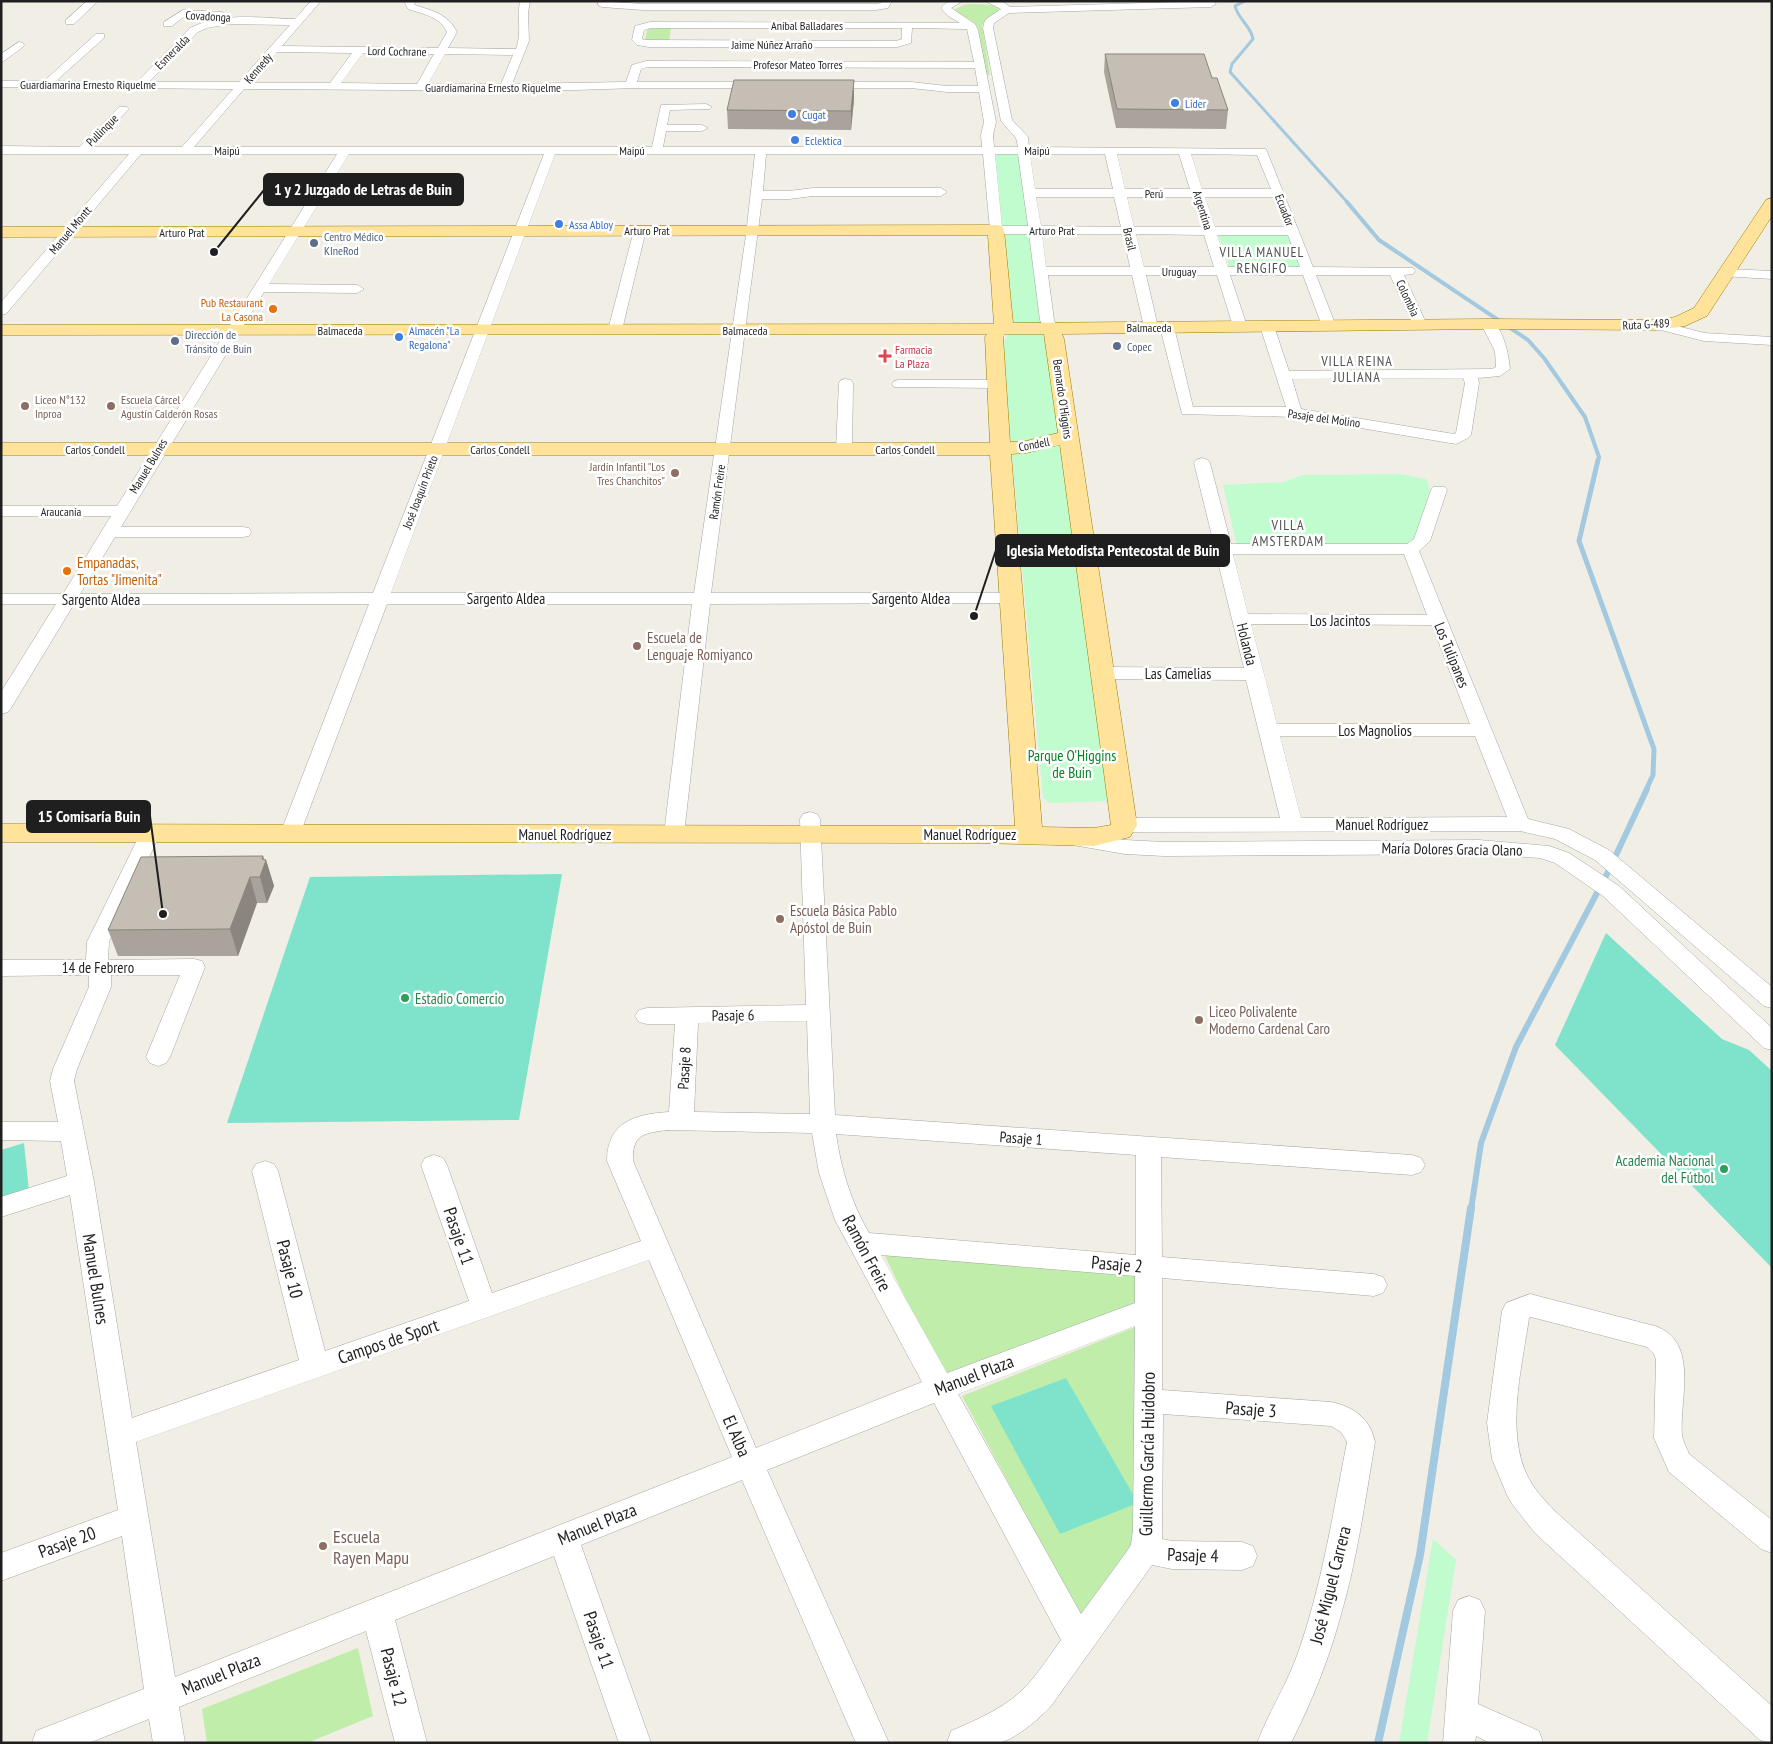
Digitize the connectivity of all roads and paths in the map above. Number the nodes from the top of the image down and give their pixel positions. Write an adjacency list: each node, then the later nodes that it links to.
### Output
1 (93, 1): 15 (street)
2 (316, 1): 17 (street, Kennedy)
3 (409, 1): 14 (street)
4 (436, 1): 14 (street)
5 (525, 1): 29 (street)
6 (990, 1): 13 (street)
7 (1188, 1): 10 (street)
8 (1208, 1): 13 (street)
9 (954, 2): 21 (street)
10 (1122, 2): 13 (street)
11 (602, 3): 12 (street)
12 (885, 4)
13 (1005, 8): 30 (street, Bernardo O'Higgins)
14 (432, 12): 28 (street)
15 (70, 22)
16 (251, 22): 17 (street, Covadonga); 18 (street, Covadonga); 19 (street, Covadonga)
17 (298, 22): 26 (street, Kennedy)
18 (168, 24)
19 (207, 24): 37 (street, Esmeralda)
20 (907, 28): 21 (street, Aníbal Balladares); 23 (street, Aníbal Balladares); 24 (street)
21 (972, 28): 32 (street)
22 (100, 36): 35 (street)
23 (641, 43): 24 (street, Jaime Núñez Arraño)
24 (904, 43)
25 (19, 45): 31 (street)
26 (275, 49): 27 (street, Lord Cochrane); 41 (street, Kennedy)
27 (360, 50): 28 (street, Lord Cochrane); 42 (street)
28 (442, 51): 29 (street, Lord Cochrane); 43 (street)
29 (520, 52): 44 (street)
30 (994, 58): 32 (street); 33 (street, Bernardo O'Higgins)
31 (1, 60)
32 (979, 62): 36 (street); 38 (street, Profesor Mateo Torres)
33 (998, 78): 36 (street); 60 (street, Bernardo O'Higgins)
34 (1, 84): 35 (street, Guardiamarina Ernesto Riquelme)
35 (47, 84): 37 (street, Guardiamarina Ernesto Riquelme)
36 (983, 84): 40 (street); 59 (street)
37 (140, 85): 41 (street, Guardiamarina Ernesto Riquelme)
38 (631, 85): 39 (street, Guardiamarina Ernesto Riquelme); 44 (street, Guardiamarina Ernesto Riquelme)
39 (774, 85)
40 (813, 85)
41 (243, 86): 42 (street, Guardiamarina Ernesto Riquelme); 49 (street, Kennedy)
42 (333, 86): 43 (street, Guardiamarina Ernesto Riquelme)
43 (421, 87): 44 (street, Guardiamarina Ernesto Riquelme)
44 (505, 88)
45 (706, 108): 47 (street)
46 (122, 109): 51 (street, Pullinque)
47 (661, 128): 48 (street); 57 (street)
48 (702, 128)
49 (199, 134): 53 (street, Kennedy); 54 (street, Kennedy)
50 (1, 150): 51 (street, Maipú)
51 (82, 150): 52 (street, Maipú)
52 (138, 150): 53 (street, Maipú); 80 (street, Manuel Montt)
53 (164, 150): 54 (street, Maipú)
54 (186, 150): 55 (street, Maipú)
55 (345, 150): 56 (street, Maipú); 81 (street, Manuel Bulnes)
56 (551, 150): 57 (street, Maipú); 71 (street, José Joaquín Prieto)
57 (656, 150): 58 (street, Maipú)
58 (761, 150): 59 (street, Maipú); 69 (street, Ramón Freire)
59 (989, 150): 60 (street, Maipú); 74 (street)
60 (1024, 150): 61 (street, Maipú); 65 (street, Bernardo O'Higgins)
61 (1110, 151): 62 (street, Maipú); 66 (street, Brasil)
62 (1184, 151): 63 (street, Maipú); 67 (street, Argentina)
63 (1262, 151): 68 (street, Ecuador)
64 (941, 192): 69 (street)
65 (1030, 193): 66 (street, Perú); 75 (street, Bernardo O'Higgins)
66 (1120, 193): 67 (street, Perú); 76 (street, Brasil)
67 (1197, 193): 68 (street, Perú); 77 (street, Argentina)
68 (1278, 193): 78 (street, Ecuador)
69 (756, 195): 73 (street, Ramón Freire)
70 (1772, 203): 87 (main road, Ruta G-489)
71 (520, 230): 72 (main road, Arturo Prat); 81 (main road, Arturo Prat); 103 (street, José Joaquín Prieto)
72 (636, 230): 73 (main road, Arturo Prat); 104 (street)
73 (752, 230): 74 (main road, Arturo Prat); 105 (street, Ramón Freire)
74 (996, 230): 75 (street, Arturo Prat); 100 (main road)
75 (1035, 230): 76 (street, Arturo Prat); 82 (street, Bernardo O'Higgins)
76 (1128, 230): 77 (street, Arturo Prat); 83 (street, Brasil)
77 (1209, 231): 78 (street, Arturo Prat); 84 (street, Argentina)
78 (1293, 231): 85 (street, Ecuador)
79 (1, 232): 80 (main road, Arturo Prat)
80 (68, 232): 81 (main road, Arturo Prat); 91 (street, Manuel Montt)
81 (293, 232): 89 (street, Manuel Bulnes)
82 (1040, 271): 83 (street, Uruguay); 99 (street, Bernardo O'Higgins)
83 (1138, 271): 84 (street, Uruguay); 98 (street, Brasil)
84 (1222, 271): 85 (street, Uruguay); 95 (street, Argentina)
85 (1308, 271): 86 (street, Uruguay); 97 (street, Ecuador)
86 (1402, 271): 93 (street, Colombia)
87 (1727, 273): 88 (street); 94 (main road, Ruta G-489)
88 (1772, 275)
89 (259, 288): 90 (street); 102 (street, Manuel Bulnes)
90 (357, 289)
91 (1, 311)
92 (1499, 324): 93 (main road, Balmaceda); 94 (main road, Ruta G-489); 107 (street)
93 (1420, 325): 97 (main road, Balmaceda)
94 (1658, 325): 106 (street)
95 (1240, 326): 96 (main road, Balmaceda); 98 (main road, Balmaceda)
96 (1267, 326): 97 (main road, Balmaceda); 108 (street)
97 (1329, 326)
98 (1159, 327): 99 (main road, Balmaceda); 112 (street, Pasaje del Molino)
99 (1050, 328): 100 (main road, Balmaceda); 113 (main road, Bernardo O'Higgins)
100 (1000, 329): 105 (main road, Balmaceda); 111 (main road)
101 (1, 330): 102 (main road, Balmaceda)
102 (233, 330): 103 (main road, Balmaceda); 115 (street, Manuel Bulnes)
103 (482, 330): 104 (main road, Balmaceda); 116 (street, José Joaquín Prieto)
104 (611, 330): 105 (main road, Balmaceda)
105 (739, 330): 117 (street, Ramón Freire)
106 (1772, 341)
107 (1470, 374): 108 (street); 112 (street, Pasaje del Molino)
108 (1283, 375): 112 (street)
109 (846, 383): 118 (street)
110 (899, 384): 111 (street)
111 (996, 384): 119 (main road)
112 (1296, 412)
113 (1069, 437): 119 (main road, Condell); 126 (main road, Bernardo O'Higgins)
114 (1, 449): 115 (main road, Carlos Condell)
115 (159, 449): 116 (main road, Carlos Condell); 122 (street, Manuel Bulnes)
116 (437, 449): 117 (main road, Carlos Condell); 133 (street, José Joaquín Prieto)
117 (723, 449): 118 (main road, Carlos Condell); 129 (street, Ramón Freire)
118 (844, 449): 119 (main road, Carlos Condell)
119 (999, 449): 130 (main road)
120 (1202, 463): 127 (street, Holanda)
121 (1439, 490): 128 (street)
122 (121, 511): 123 (street, Araucanía); 124 (street, Manuel Bulnes)
123 (1, 512)
124 (108, 532): 125 (street); 132 (street, Manuel Bulnes)
125 (243, 532)
126 (1084, 549): 127 (street); 136 (main road, Bernardo O'Higgins)
127 (1224, 549): 128 (street); 134 (street, Holanda)
128 (1410, 549): 135 (street, Los Tulipanes)
129 (702, 598): 130 (street, Sargento Aldea); 133 (street, Sargento Aldea); 146 (street, Ramón Freire)
130 (1011, 598): 148 (main road)
131 (1, 599): 132 (street, Sargento Aldea)
132 (67, 599): 133 (street, Sargento Aldea); 138 (street, Manuel Bulnes)
133 (380, 599): 145 (street, José Joaquín Prieto)
134 (1241, 619): 135 (street, Los Jacintos); 137 (street, Holanda)
135 (1438, 620): 140 (street, Los Tulipanes)
136 (1102, 673): 137 (street, Las Camelias); 143 (main road, Bernardo O'Higgins)
137 (1254, 674): 139 (street, Holanda)
138 (1, 708)
139 (1268, 730): 140 (street, Los Magnolios); 144 (street, Holanda)
140 (1482, 730): 142 (street, Los Tulipanes)
141 (1, 817): 145 (main road, Manuel Rodríguez)
142 (1520, 824): 144 (street, Manuel Rodríguez); 154 (street, María Dolores Gracia Olano)
143 (1124, 825): 144 (street, Manuel Rodríguez); 148 (main road, Manuel Rodríguez); 151 (main road, Manuel Rodríguez)
144 (1292, 825)
145 (293, 826): 146 (main road, Manuel Rodríguez); 150 (main road, Manuel Rodríguez)
146 (675, 826): 147 (main road, Manuel Rodríguez)
147 (811, 826): 148 (main road, Manuel Rodríguez); 156 (street, Ramón Freire)
148 (1029, 827): 151 (main road, Manuel Rodríguez)
149 (1, 833): 150 (main road, Manuel Rodríguez)
150 (150, 834): 152 (street, Manuel Bulnes)
151 (1062, 837): 159 (street, María Dolores Gracia Olano)
152 (98, 967): 153 (street, 14 de Febrero); 161 (street, 14 de Febrero); 166 (street, Manuel Bulnes)
153 (1, 968)
154 (1772, 1000)
155 (1772, 1006): 159 (street)
156 (818, 1013): 157 (street, Pasaje 6); 163 (street, Ramón Freire)
157 (687, 1015): 158 (street, Pasaje 6); 162 (street, Pasaje 8)
158 (647, 1016)
159 (1745, 1017): 160 (street, María Dolores Gracia Olano)
160 (1772, 1042)
161 (158, 1057)
162 (681, 1121): 163 (street, Pasaje 1); 164 (street, Pasaje 1)
163 (823, 1124): 167 (street, Pasaje 1); 173 (street, Ramón Freire)
164 (631, 1129): 174 (street, El Alba)
165 (1, 1132): 166 (street)
166 (72, 1132): 171 (street, Manuel Bulnes)
167 (1149, 1147): 169 (street, Pasaje 1); 175 (street, Guillermo García Huidobro)
168 (434, 1165): 177 (street, Pasaje 11)
169 (1412, 1165)
170 (265, 1171): 179 (street, Pasaje 10)
171 (80, 1182): 172 (street); 183 (street, Manuel Bulnes)
172 (1, 1207)
173 (860, 1242): 175 (street, Pasaje 2); 180 (street, Ramón Freire)
174 (656, 1246): 177 (street, Campos de Sport); 184 (street, El Alba)
175 (1149, 1267): 176 (street, Pasaje 2); 178 (street, Guillermo García Huidobro)
176 (1374, 1285)
177 (484, 1307): 179 (street, Campos de Sport)
178 (1149, 1309): 180 (street, Manuel Plaza); 181 (street, Guillermo García Huidobro)
179 (315, 1367): 183 (street, Campos de Sport)
180 (940, 1388): 184 (street, Manuel Plaza); 193 (street, Ramón Freire)
181 (1148, 1401): 182 (street, Pasaje 3); 188 (street, Guillermo García Huidobro)
182 (1352, 1423): 203 (street, José Miguel Carrera)
183 (120, 1435): 185 (street, Manuel Bulnes)
184 (749, 1464): 186 (street, Manuel Plaza); 201 (street, El Alba)
185 (133, 1518): 190 (street, Pasaje 20); 194 (street, Manuel Bulnes)
186 (563, 1538): 192 (street, Manuel Plaza); 200 (street, Pasaje 11)
187 (1772, 1540): 196 (street)
188 (1145, 1549): 189 (street, Pasaje 4); 193 (street, Guillermo García Huidobro)
189 (1242, 1556)
190 (1, 1567)
191 (1469, 1611): 195 (street)
192 (377, 1612): 194 (street, Manuel Plaza); 199 (street, Pasaje 12)
193 (1079, 1642): 202 (street, Guillermo García Huidobro)
194 (162, 1698): 197 (street, Manuel Plaza); 198 (street, Manuel Bulnes)
195 (1460, 1728): 204 (street)
196 (1772, 1728)
197 (48, 1743)
198 (169, 1743)
199 (411, 1743)
200 (634, 1743)
201 (873, 1743)
202 (963, 1743)
203 (1273, 1743)
204 (1527, 1743)

